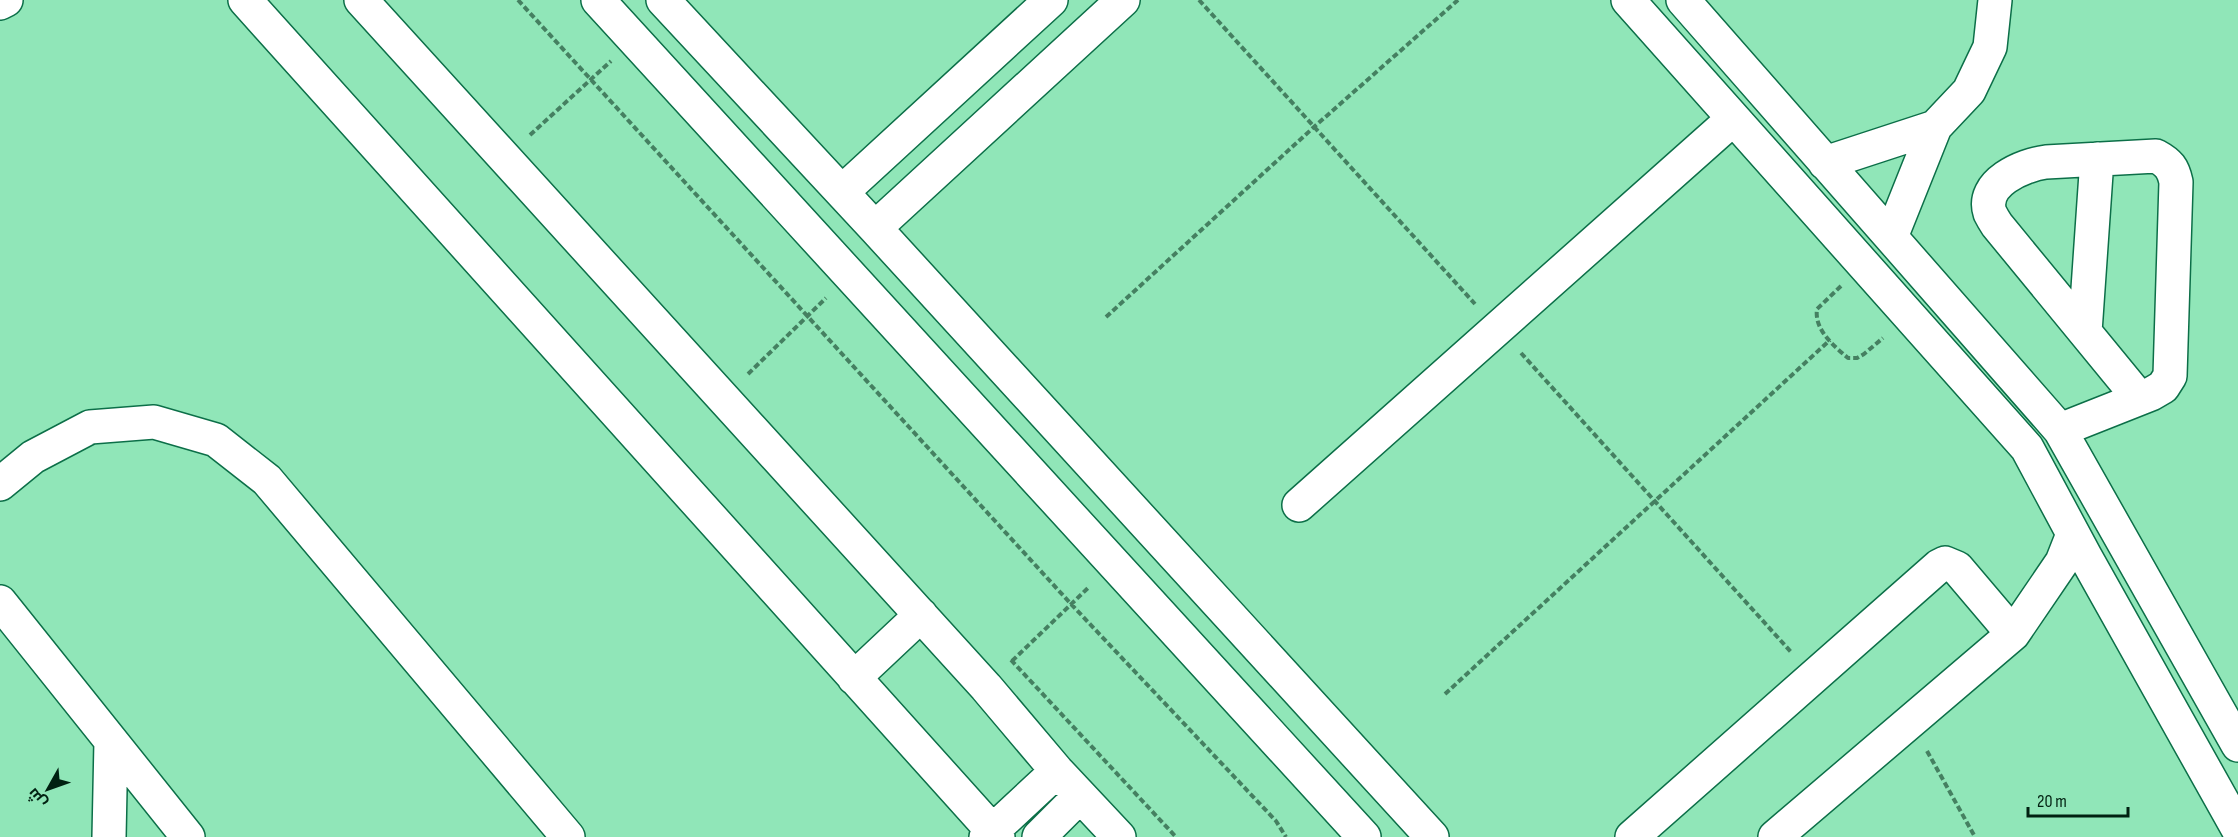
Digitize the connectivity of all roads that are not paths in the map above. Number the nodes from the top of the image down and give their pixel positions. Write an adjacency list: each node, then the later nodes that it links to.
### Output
1 (6, 0): 11 (street)
2 (245, 0): 28 (street)
3 (361, 0): 26 (street)
4 (598, 0): 34 (street)
5 (663, 0): 16 (street)
6 (1051, 0): 16 (street)
7 (1123, 0): 17 (street)
8 (1628, 0): 12 (street)
9 (1683, 0): 15 (street)
10 (1995, 0): 13 (street)
11 (0, 3)
12 (1733, 119): 23 (street); 24 (street)
13 (1935, 127): 15 (street); 18 (street)
14 (2097, 159): 19 (street); 19 (street); 20 (street)
15 (1825, 163): 18 (street)
16 (842, 192): 17 (street)
17 (875, 228): 41 (street)
18 (1891, 237): 21 (street)
19 (2085, 332): 20 (street)
20 (2139, 398): 21 (street)
21 (2060, 430): 30 (street)
22 (0, 484): 38 (street)
23 (1299, 504)
24 (2073, 534): 27 (street); 33 (street)
25 (0, 603): 29 (street)
26 (921, 615): 28 (street); 31 (street)
27 (2013, 634): 42 (street); 43 (street)
28 (854, 678): 35 (street)
29 (111, 741): 36 (street); 37 (street)
30 (2238, 745)
31 (1057, 771): 32 (street); 35 (street)
32 (1080, 796): 39 (street); 40 (street)
33 (2236, 820)
34 (1352, 831)
35 (992, 835)
36 (109, 837)
37 (188, 837)
38 (568, 837)
39 (1039, 837)
40 (1119, 837)
41 (1432, 837)
42 (1632, 837)
43 (1775, 837)

